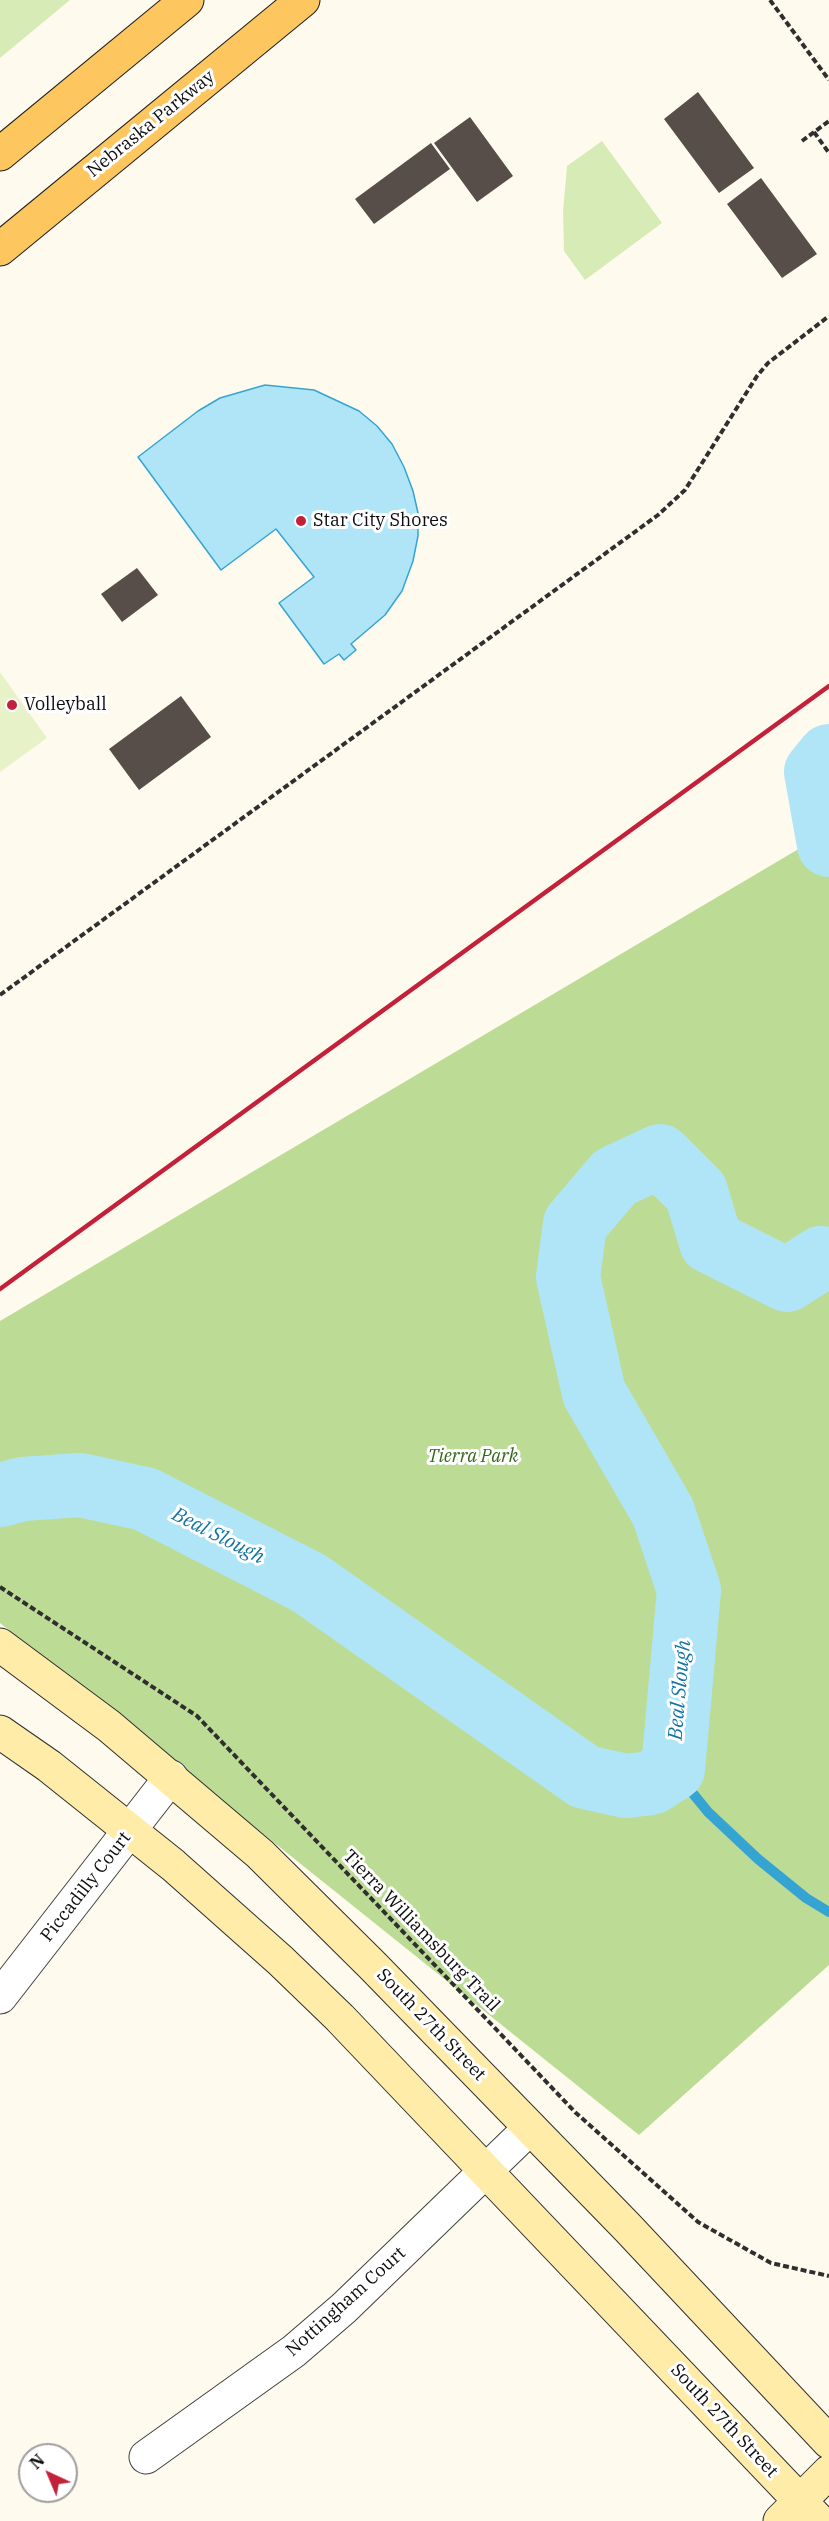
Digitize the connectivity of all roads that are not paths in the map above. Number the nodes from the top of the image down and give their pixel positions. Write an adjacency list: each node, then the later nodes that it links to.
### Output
1 (187, 0): 3 (main road)
2 (303, 0): 4 (main road, Nebraska Parkway)
3 (0, 154)
4 (0, 249)
5 (0, 1644): 7 (main road, South 27th Street)
6 (0, 1732): 8 (main road, South 27th Street)
7 (171, 1777): 8 (street, Piccadilly Court); 10 (main road, South 27th Street)
8 (130, 1830): 9 (street, Piccadilly Court); 11 (main road, South 27th Street)
9 (0, 1997)
10 (531, 2128): 11 (street, Nottingham Court); 12 (main road, South 27th Street)
11 (487, 2171): 13 (street, Nottingham Court); 15 (main road, South 27th Street)
12 (829, 2442)
13 (146, 2457)
14 (829, 2472): 15 (main road)
15 (800, 2514)

